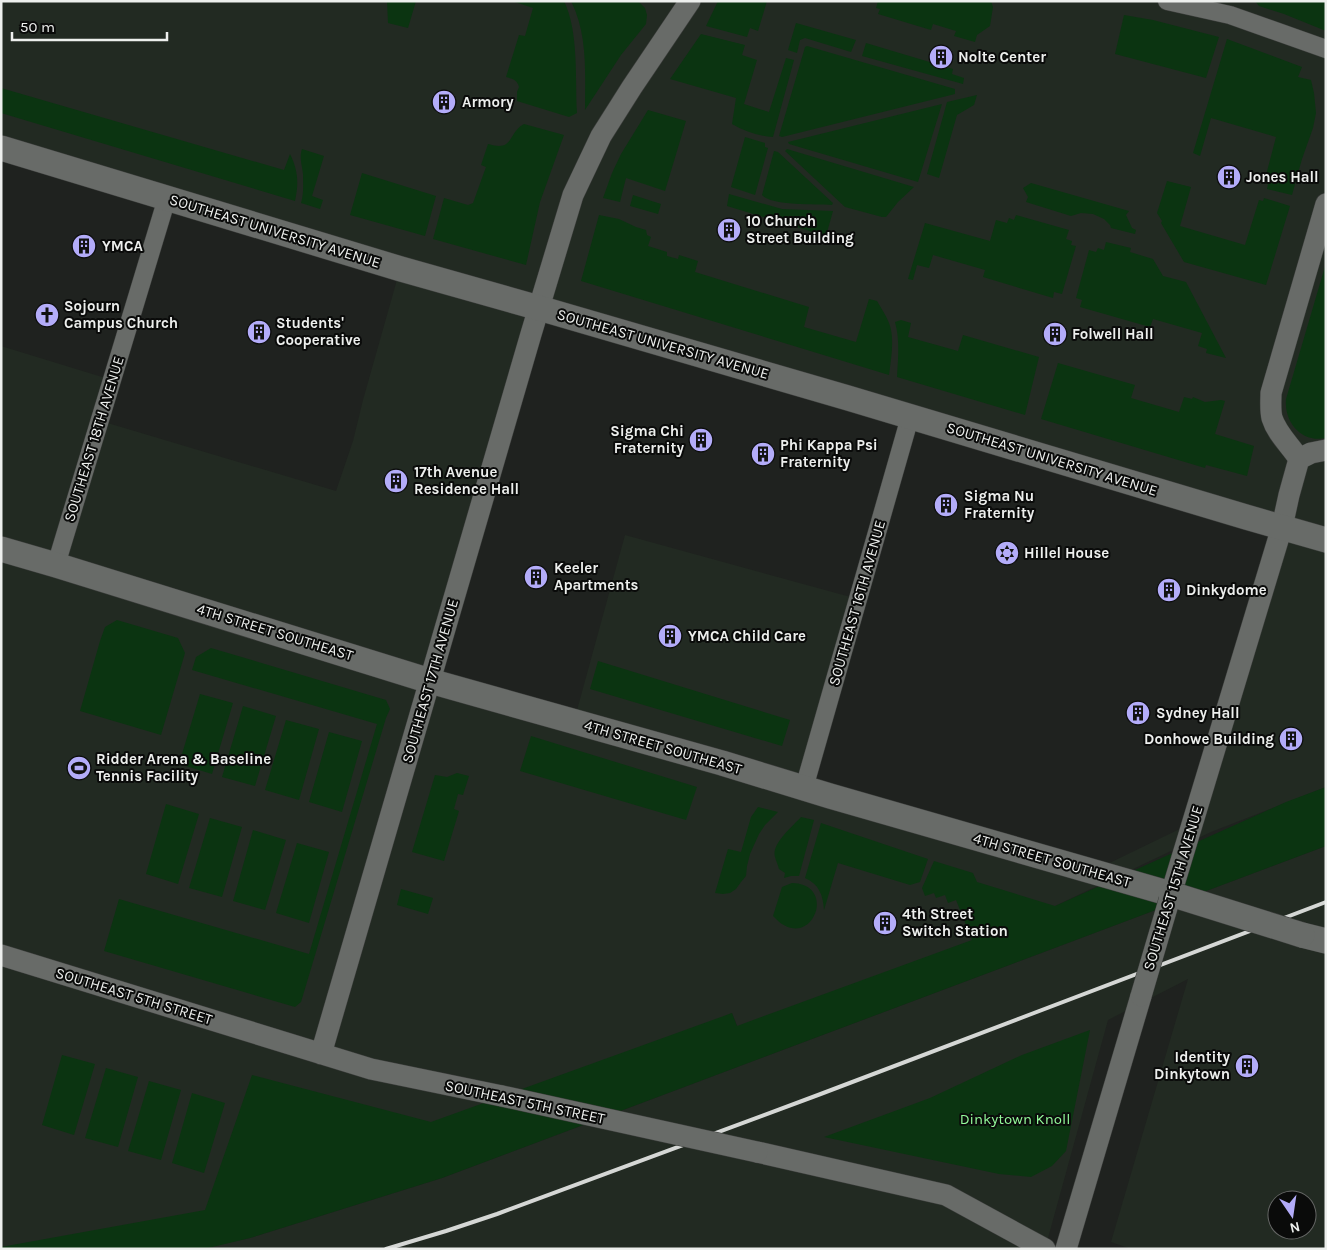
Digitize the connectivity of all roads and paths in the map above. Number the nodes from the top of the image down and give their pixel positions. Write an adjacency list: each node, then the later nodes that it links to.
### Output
1 (690, 1): 7 (street, SOUTHEAST 17TH AVENUE)
2 (1167, 1): 3 (street)
3 (1326, 50)
4 (1, 148): 5 (main road, SOUTHEAST UNIVERSITY AVENUE)
5 (167, 198): 7 (main road, SOUTHEAST UNIVERSITY AVENUE); 14 (street, SOUTHEAST 18TH AVENUE)
6 (1326, 204): 10 (street)
7 (539, 308): 8 (main road, SOUTHEAST UNIVERSITY AVENUE); 15 (street, SOUTHEAST 17TH AVENUE)
8 (910, 417): 11 (main road, SOUTHEAST UNIVERSITY AVENUE); 16 (street, SOUTHEAST 16TH AVENUE)
9 (1326, 450): 10 (street)
10 (1299, 459): 11 (street, SOUTHEAST 15TH AVENUE)
11 (1282, 527): 12 (main road, SOUTHEAST UNIVERSITY AVENUE); 17 (street, SOUTHEAST 15TH AVENUE)
12 (1326, 540)
13 (1, 549): 14 (main road, 4TH STREET SOUTHEAST)
14 (56, 564): 15 (main road, 4TH STREET SOUTHEAST)
15 (430, 681): 16 (main road, 4TH STREET SOUTHEAST); 20 (street, SOUTHEAST 17TH AVENUE)
16 (804, 788): 17 (main road, 4TH STREET SOUTHEAST)
17 (1172, 894): 18 (main road, 4TH STREET SOUTHEAST, bridge); 22 (street, SOUTHEAST 15TH AVENUE, bridge)
18 (1326, 941)
19 (1, 954): 20 (street, SOUTHEAST 5TH STREET)
20 (321, 1054): 21 (street, SOUTHEAST 5TH STREET, bridge)
21 (1045, 1249)
22 (1066, 1249)

